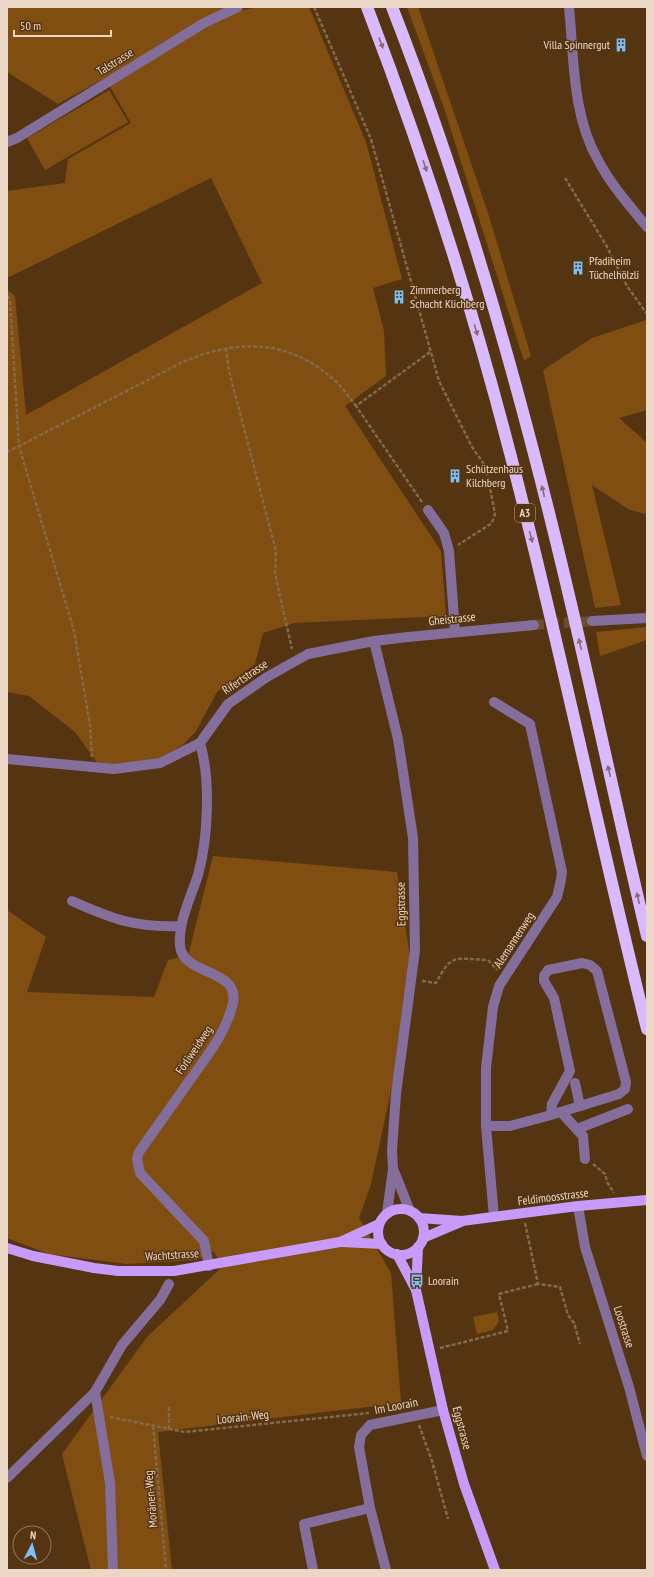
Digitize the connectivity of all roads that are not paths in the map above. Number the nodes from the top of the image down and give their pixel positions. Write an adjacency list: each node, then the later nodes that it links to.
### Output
1 (238, 7): 5 (street, Talstrasse)
2 (367, 7): 19 (highway, A3, one-way to 19)
3 (392, 7): 18 (highway, A3, one-way to 3)
4 (569, 7): 6 (street)
5 (7, 142)
6 (647, 227)
7 (428, 510): 11 (street)
8 (647, 618): 9 (street)
9 (592, 621)
10 (534, 625): 11 (street, Gheistrasse)
11 (455, 631): 12 (street, Gheistrasse)
12 (374, 641): 14 (street, Rifertstrasse); 28 (street, Eggstrasse)
13 (494, 702): 25 (street, Alemannenweg)
14 (200, 743): 15 (street, Rifertstrasse); 17 (street, Förliweidweg)
15 (7, 759)
16 (72, 901): 17 (street)
17 (181, 926): 42 (street, Förliweidweg)
18 (647, 936)
19 (647, 1029)
20 (574, 1083): 21 (street)
21 (580, 1106): 23 (street); 24 (street)
22 (628, 1109): 26 (street)
23 (561, 1112): 24 (street); 26 (street)
24 (550, 1115): 25 (street)
25 (486, 1126): 33 (street, Alemannenweg)
26 (577, 1129): 27 (street)
27 (585, 1159)
28 (393, 1169): 31 (street, Eggstrasse); 32 (street, Eggstrasse)
29 (646, 1200): 30 (main road, Feldimoosstrasse)
30 (578, 1206): 33 (main road, Feldimoosstrasse); 47 (street, Loostrasse)
31 (410, 1211): 32 (main road); 34 (main road)
32 (387, 1213): 36 (main road)
33 (494, 1217): 35 (main road, Feldimoosstrasse)
34 (419, 1218): 35 (main road, Feldimoosstrasse); 38 (main road)
35 (462, 1221): 38 (main road, Feldimoosstrasse)
36 (379, 1224): 37 (main road, Wachtstrasse); 39 (main road)
37 (340, 1242): 39 (main road, Wachtstrasse); 42 (main road, Wachtstrasse)
38 (421, 1242): 41 (main road); 44 (main road, Eggstrasse)
39 (382, 1244): 41 (main road)
40 (7, 1248): 42 (main road, Wachtstrasse)
41 (397, 1254): 44 (main road, Eggstrasse)
42 (208, 1266)
43 (169, 1284): 45 (street)
44 (416, 1290): 46 (main road, Eggstrasse)
45 (95, 1392): 48 (street); 50 (street)
46 (443, 1410): 49 (street, Im Loorain); 53 (main road, Eggstrasse)
47 (647, 1456)
48 (7, 1478)
49 (370, 1508): 51 (street); 52 (street, Im Loorain)
50 (113, 1570)
51 (313, 1570)
52 (386, 1570)
53 (495, 1570)

